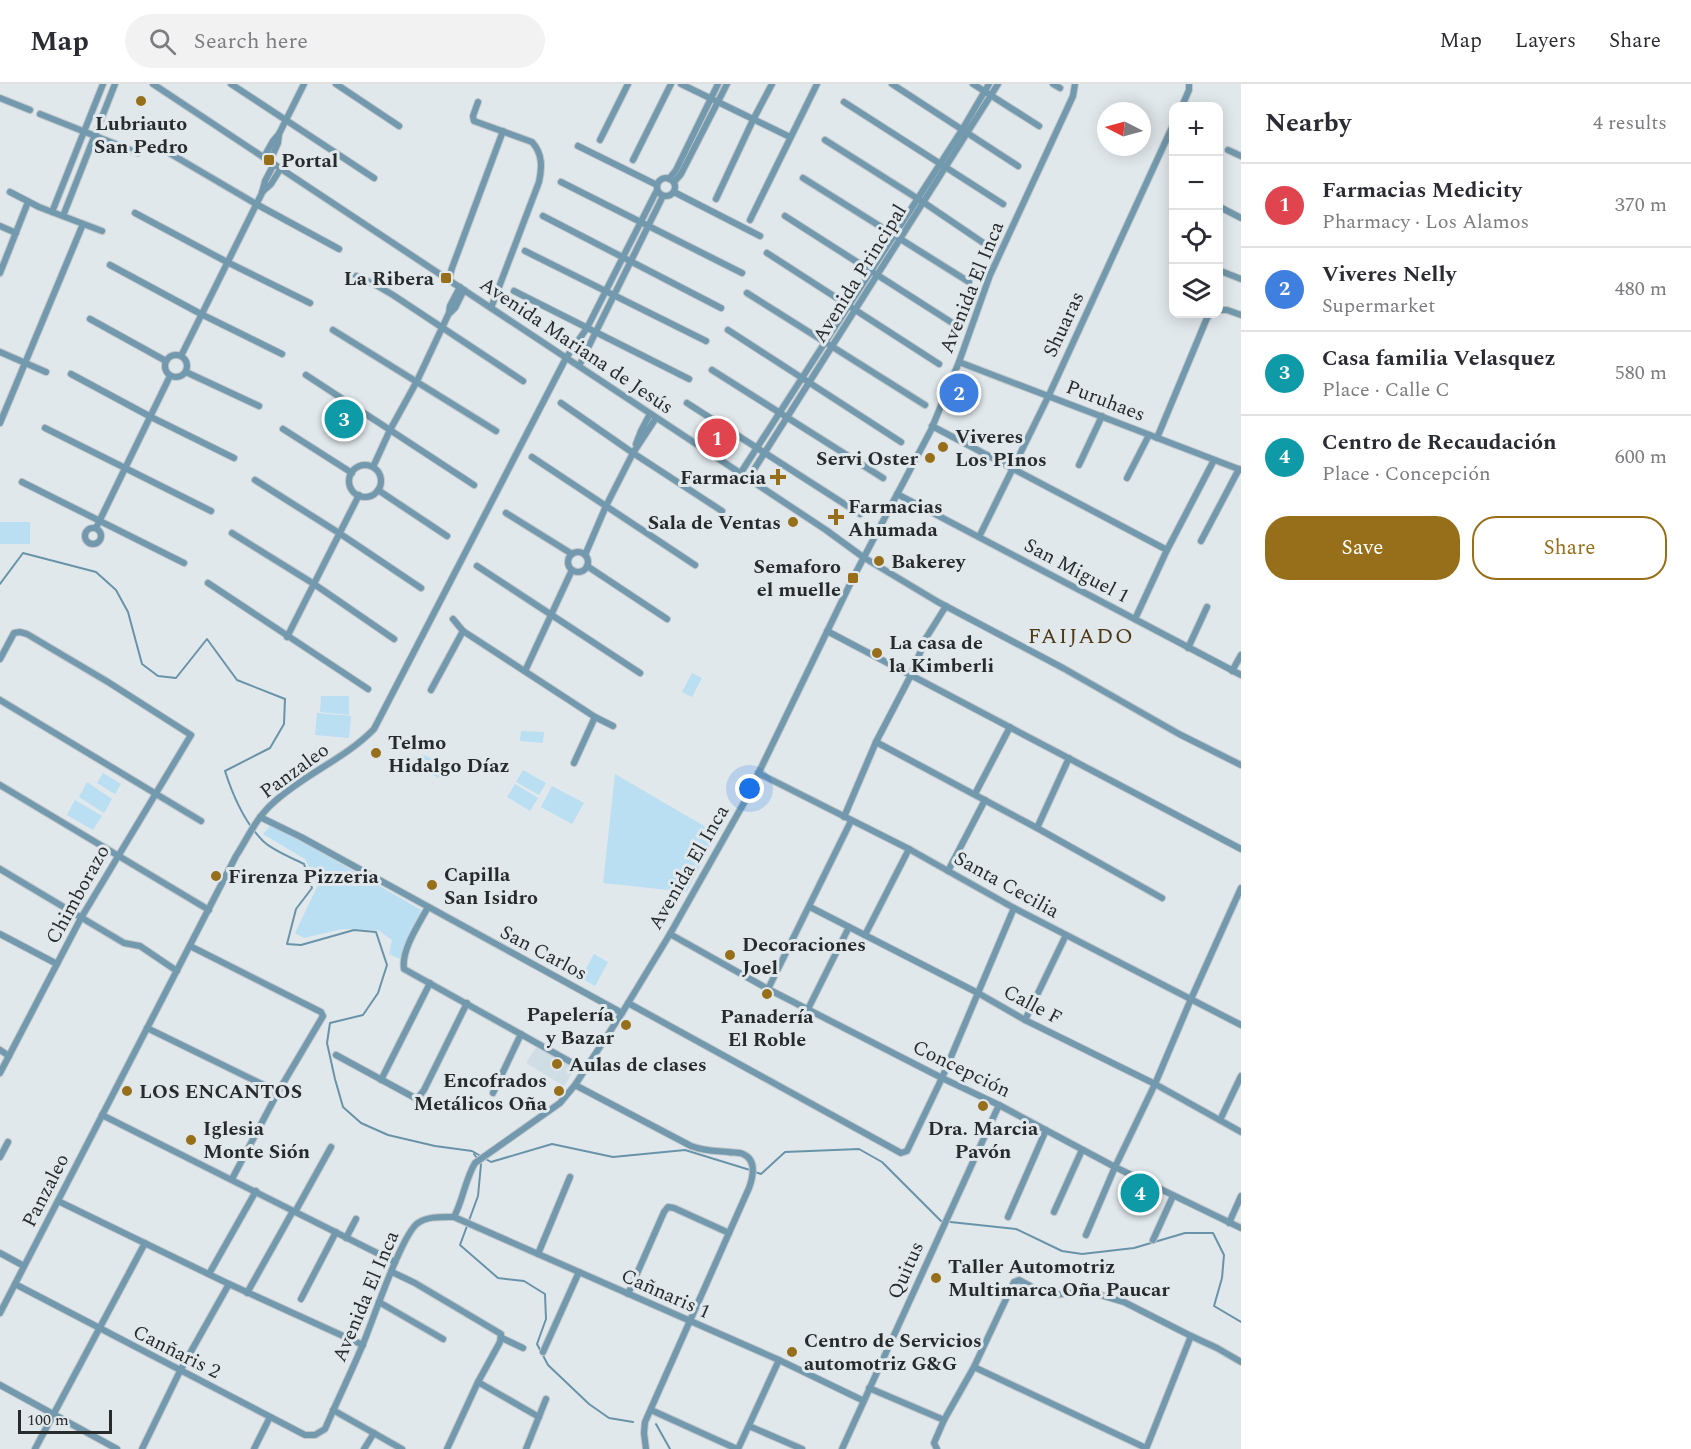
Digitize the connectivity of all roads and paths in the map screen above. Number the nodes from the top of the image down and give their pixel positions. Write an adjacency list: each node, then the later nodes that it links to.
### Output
1 (103, 84): 37 (street)
2 (115, 84): 39 (street)
3 (153, 84): 51 (street, Avenida Mariana de Jesús)
4 (231, 84): 32 (street)
5 (304, 84): 32 (street)
6 (336, 84): 33 (street)
7 (628, 84): 42 (street)
8 (671, 84): 50 (street)
9 (681, 84): 24 (street)
10 (718, 84): 24 (street)
11 (727, 84): 26 (street)
12 (772, 84): 31 (street)
13 (817, 84): 41 (street)
14 (892, 84): 36 (street)
15 (973, 84): 22 (street)
16 (989, 84): 22 (street, Avenida Principal)
17 (998, 84): 22 (street, Avenida Principal)
18 (1053, 84): 21 (street)
19 (1075, 84): 131 (street, Avenida El Inca)
20 (1189, 84): 28 (street)
21 (1060, 88)
22 (988, 93): 34 (street); 36 (street, Avenida Principal)
23 (0, 98): 29 (street)
24 (711, 98): 26 (street); 40 (street)
25 (478, 102): 35 (street)
26 (719, 102): 31 (street); 44 (street)
27 (844, 102): 52 (street)
28 (1184, 102)
29 (30, 110)
30 (40, 114): 37 (street)
31 (753, 120): 41 (street); 64 (street)
32 (286, 121): 51 (street); 55 (street)
33 (399, 126)
34 (1039, 126)
35 (503, 131): 99 (street); 109 (street)
36 (964, 131): 52 (street, Avenida Principal); 53 (street)
37 (84, 132): 39 (street); 70 (street)
38 (1169, 132): 146 (street, Shuaras)
39 (94, 136): 48 (street); 72 (street)
40 (692, 137): 44 (street); 57 (street)
41 (790, 137): 76 (street)
42 (600, 140)
43 (825, 140): 65 (street)
44 (699, 141): 57 (street)
45 (578, 146): 59 (street)
46 (159, 147): 67 (street)
47 (1228, 150): 49 (street)
48 (138, 153)
49 (1241, 156)
50 (633, 160)
51 (269, 161): 54 (street, Avenida Mariana de Jesús); 62 (street)
52 (943, 165): 65 (street, Avenida Principal); 68 (street)
53 (1018, 166)
54 (281, 168): 62 (street); 99 (street, Avenida Mariana de Jesús)
55 (374, 178)
56 (803, 178): 84 (street)
57 (672, 181): 59 (street); 61 (street)
58 (561, 182): 77 (street)
59 (657, 187): 63 (street); 77 (street, Panzaleo)
60 (10, 192): 66 (street)
61 (674, 192): 63 (street); 83 (street)
62 (262, 193): 67 (street)
63 (663, 196): 80 (street)
64 (716, 200)
65 (920, 200): 84 (street, Avenida Principal); 85 (street)
66 (28, 202): 70 (street); 82 (street)
67 (256, 204): 86 (street); 90 (street)
68 (1003, 204)
69 (1223, 209): 75 (street)
70 (52, 212): 72 (street)
71 (135, 213): 90 (street)
72 (63, 216): 78 (street)
73 (543, 216): 89 (street)
74 (785, 216): 93 (street)
75 (1241, 218)
76 (750, 220)
77 (640, 222): 80 (street); 89 (street, Panzaleo)
78 (82, 224): 81 (street); 132 (street)
79 (0, 226): 82 (street)
80 (648, 226): 91 (street); 96 (street)
81 (102, 231)
82 (16, 233): 95 (street)
83 (760, 236)
84 (897, 237): 93 (street, Avenida Principal); 97 (street, Avenida Principal); 101 (street)
85 (985, 244)
86 (339, 249)
87 (525, 250): 104 (street)
88 (767, 253): 108 (street)
89 (622, 257): 91 (street); 104 (street, Panzaleo)
90 (227, 262): 107 (street); 113 (street)
91 (631, 262): 106 (street); 110 (street)
92 (110, 265): 113 (street)
93 (870, 270): 97 (street); 108 (street, Avenida Principal)
94 (1223, 272): 100 (street)
95 (0, 273)
96 (741, 273)
97 (877, 274): 111 (street, Avenida Principal); 117 (street)
98 (356, 276): 118 (street)
99 (449, 279): 102 (street, Avenida Mariana de Jesús)
100 (1241, 279)
101 (969, 282)
102 (462, 288): 109 (street, Avenida Mariana de Jesús); 118 (street)
103 (514, 291): 119 (street)
104 (606, 291): 106 (street); 119 (street, Panzaleo)
105 (747, 292): 124 (street)
106 (614, 295): 122 (street); 123 (street)
107 (310, 303)
108 (848, 306): 111 (street); 124 (street, Avenida Principal)
109 (491, 308): 129 (street, Avenida Mariana de Jesús)
110 (721, 309)
111 (854, 310): 125 (street, Avenida Principal); 133 (street)
112 (1223, 310): 114 (street)
113 (201, 314): 127 (street); 128 (street)
114 (1241, 315)
115 (1207, 318): 164 (street)
116 (90, 319): 130 (street)
117 (954, 324)
118 (442, 328): 143 (street); 144 (street)
119 (587, 328): 122 (street); 129 (street, Panzaleo)
120 (333, 330): 143 (street)
121 (728, 330): 141 (street)
122 (596, 332): 134 (street); 142 (street)
123 (706, 341)
124 (825, 342): 125 (street); 141 (street, Avenida Principal)
125 (832, 346): 145 (street, Avenida Principal); 149 (street)
126 (0, 352): 132 (street)
127 (282, 354)
128 (181, 356): 130 (street); 137 (street)
129 (566, 358): 134 (street, Avenida Mariana de Jesús); 246 (street, Panzaleo)
130 (166, 361): 140 (street)
131 (959, 362): 146 (street, Puruhaes); 158 (street, Avenida El Inca)
132 (24, 363): 136 (street); 152 (street)
133 (939, 364)
134 (579, 366): 153 (street, Avenida Mariana de Jesús)
135 (712, 370): 151 (street)
136 (46, 372)
137 (186, 372): 140 (street); 150 (street)
138 (71, 374): 155 (street)
139 (306, 375): 161 (street)
140 (170, 376): 155 (street)
141 (801, 377): 145 (street); 151 (street, Avenida Principal)
142 (689, 379)
143 (417, 381): 161 (street); 162 (street)
144 (523, 381)
145 (809, 382): 156 (street, Avenida Principal); 165 (street)
146 (1049, 396): 154 (street, Puruhaes); 175 (street, Shuaras)
147 (561, 403): 167 (street)
148 (687, 403): 166 (street)
149 (925, 405)
150 (259, 406)
151 (779, 412): 156 (street); 166 (street, Avenida Principal)
152 (2, 414): 157 (street)
153 (653, 416): 167 (street); 178 (street, Avenida Mariana de Jesús)
154 (1102, 416): 163 (street, Puruhaes); 172 (street)
155 (151, 417): 170 (street); 174 (street)
156 (787, 417): 168 (street, Avenida Principal); 179 (street)
157 (0, 423)
158 (933, 426): 175 (street); 186 (street, Avenida El Inca)
159 (45, 428): 174 (street)
160 (283, 429): 177 (street)
161 (390, 430): 173 (street); 184 (street)
162 (496, 431)
163 (1149, 435): 164 (street, Puruhaes); 180 (street)
164 (1158, 438): 171 (street, Puruhaes)
165 (901, 442)
166 (756, 447): 168 (street); 178 (street, Avenida Principal)
167 (633, 453): 188 (street); 190 (street)
168 (764, 453): 181 (street, Avenida Principal); 192 (street)
169 (532, 457): 188 (street)
170 (234, 458)
171 (1214, 460): 176 (street, Puruhaes); 200 (street)
172 (1079, 465)
173 (373, 467): 177 (street); 185 (street)
174 (127, 468): 189 (street); 193 (street)
175 (1014, 468): 198 (street, Shuaras); 200 (street)
176 (1240, 470): 199 (street)
177 (352, 473): 187 (street)
178 (740, 474): 181 (street, Avenida Mariana de Jesús)
179 (883, 478)
180 (1127, 478)
181 (748, 479): 203 (street, Avenida Mariana de Jesús)
182 (255, 480): 196 (street)
183 (22, 482): 193 (street)
184 (474, 485)
185 (378, 490): 187 (street); 197 (street)
186 (897, 494): 198 (street, San Miguel 1); 203 (street, Avenida El Inca)
187 (359, 495): 196 (street)
188 (606, 506): 202 (street); 205 (street)
189 (211, 511)
190 (722, 511)
191 (506, 513): 201 (street)
192 (860, 514)
193 (100, 521): 194 (street); 204 (street)
194 (96, 528)
195 (232, 533): 210 (street)
196 (339, 533): 210 (street); 211 (street)
197 (447, 536)
198 (979, 537): 217 (street, San Miguel 1)
199 (1201, 541)
200 (1167, 550): 217 (street)
201 (572, 554): 202 (street); 208 (street)
202 (585, 555): 207 (street)
203 (863, 558): 212 (street, Avenida Mariana de Jesús); 219 (street, Avenida El Inca)
204 (184, 563)
205 (695, 565)
206 (477, 566): 214 (street)
207 (587, 566): 208 (street); 216 (street)
208 (572, 570): 214 (street)
209 (207, 583): 220 (street)
210 (314, 584): 220 (street); 221 (street)
211 (421, 588)
212 (946, 606): 228 (street); 239 (street, Avenida Mariana de Jesús)
213 (1206, 608): 222 (street)
214 (551, 616): 225 (street); 227 (street)
215 (453, 619): 218 (street)
216 (667, 619)
217 (1135, 620): 222 (street, San Miguel 1)
218 (463, 631): 225 (street); 231 (street)
219 (827, 631): 228 (street); 240 (street, Avenida El Inca)
220 (287, 637): 230 (street)
221 (394, 639)
222 (1188, 648): 226 (street, San Miguel 1)
223 (1241, 655): 226 (street)
224 (0, 659): 242 (street, Chimborazo)
225 (525, 671): 233 (street)
226 (1232, 671): 229 (street, San Miguel 1)
227 (640, 673)
228 (911, 675): 235 (street); 236 (street)
229 (1241, 675)
230 (368, 689)
231 (431, 690)
232 (0, 700): 242 (street)
233 (595, 717): 234 (street); 238 (street)
234 (613, 726)
235 (1010, 728): 237 (street); 243 (street)
236 (876, 742): 243 (street); 245 (street)
237 (1069, 758): 249 (street); 251 (street)
238 (574, 763)
239 (1241, 765)
240 (758, 773): 245 (street, Santa Cecilia); 264 (street, Avenida El Inca)
241 (0, 785): 252 (street)
242 (155, 792): 247 (street); 252 (street, Chimborazo)
243 (975, 794): 244 (street)
244 (985, 800): 249 (street); 254 (street)
245 (844, 817): 248 (street, Santa Cecilia)
246 (259, 819): 257 (street, San Carlos); 260 (street, Panzaleo)
247 (201, 821)
248 (851, 821): 250 (street, Santa Cecilia); 258 (street)
249 (1037, 828): 256 (street)
250 (909, 849): 254 (street, Santa Cecilia); 265 (street)
251 (1241, 849)
252 (118, 855): 260 (street); 261 (street, Chimborazo)
253 (0, 869): 261 (street)
254 (948, 871): 259 (street, Santa Cecilia)
255 (1241, 888): 273 (street)
256 (1162, 897)
257 (428, 907): 270 (street); 277 (street, San Carlos)
258 (810, 907): 262 (street, Calle F); 271 (street)
259 (1014, 908): 266 (street, Santa Cecilia); 272 (street)
260 (208, 910): 267 (street, Panzaleo)
261 (81, 918): 268 (street, Chimborazo); 269 (street)
262 (849, 927): 265 (street, Calle F); 276 (street)
263 (0, 934): 268 (street)
264 (670, 934): 271 (street, Concepción); 275 (street, Avenida El Inca)
265 (865, 935): 272 (street, Calle F)
266 (1066, 935): 273 (street, Santa Cecilia); 278 (street)
267 (190, 946): 269 (street, Panzaleo); 292 (street)
268 (57, 964): 284 (street, Chimborazo)
269 (177, 971): 280 (street, Panzaleo)
270 (430, 983): 274 (street); 289 (street)
271 (768, 988): 276 (street, Concepción)
272 (978, 993): 278 (street, Calle F); 288 (street)
273 (1191, 999): 279 (street, Santa Cecilia); 290 (street)
274 (466, 1003): 281 (street); 289 (street)
275 (628, 1003): 277 (street, Avenida El Inca); 288 (street)
276 (808, 1009): 288 (street, Concepción)
277 (622, 1013): 285 (street, Avenida El Inca)
278 (1025, 1020): 290 (street, Calle F)
279 (1241, 1025)
280 (147, 1028): 292 (street); 295 (street, Panzaleo)
281 (521, 1034): 285 (street); 293 (street)
282 (0, 1050): 284 (street)
283 (336, 1055): 289 (street)
284 (9, 1056): 286 (street, Chimborazo)
285 (585, 1070): 291 (street, Avenida El Inca)
286 (0, 1074)
287 (1241, 1076): 296 (street)
288 (942, 1078): 294 (street, Concepción)
289 (381, 1080)
290 (1155, 1084): 296 (street, Calle F); 303 (street)
291 (575, 1085): 312 (street, Avenida El Inca); 318 (street)
292 (278, 1092): 305 (street)
293 (493, 1093)
294 (999, 1105): 297 (street, Concepción); 351 (street, Quitus)
295 (102, 1115): 305 (street); 309 (street, Panzaleo)
296 (1220, 1120): 298 (street, Calle F)
297 (1046, 1130): 301 (street, Concepción); 313 (street)
298 (1241, 1132)
299 (8, 1142): 302 (street)
300 (331, 1147): 310 (street)
301 (1082, 1150): 303 (street, Concepción); 311 (street)
302 (0, 1157)
303 (1115, 1167): 307 (street, Concepción); 319 (street)
304 (570, 1178): 324 (street)
305 (232, 1179): 306 (street)
306 (256, 1191): 310 (street); 329 (street)
307 (1173, 1196): 315 (street, Concepción); 321 (street)
308 (1241, 1196): 315 (street)
309 (58, 1201): 322 (street); 326 (street, Panzaleo)
310 (294, 1211): 317 (street); 332 (street)
311 (1054, 1212)
312 (454, 1217): 324 (street, Cañnaris 1); 325 (street, Avenida El Inca)
313 (1008, 1217)
314 (356, 1220): 320 (street)
315 (1229, 1223): 316 (street, Concepción)
316 (1241, 1228)
317 (336, 1232): 320 (street); 334 (street)
318 (729, 1233): 333 (street); 337 (street)
319 (1086, 1235)
320 (346, 1238): 325 (street)
321 (1154, 1240)
322 (145, 1243): 329 (street); 338 (street)
323 (0, 1253): 326 (street)
324 (538, 1254): 328 (street, Cañnaris 1)
325 (395, 1262): 327 (street, Avenida El Inca)
326 (24, 1266): 330 (street, Panzaleo)
327 (392, 1272): 335 (street, Avenida El Inca); 339 (street)
328 (579, 1272): 333 (street, Cañnaris 1); 344 (street)
329 (209, 1274): 331 (street)
330 (15, 1284): 336 (street, Panzaleo); 338 (street, Canñaris 2)
331 (229, 1284): 332 (street); 348 (street)
332 (247, 1293): 342 (street)
333 (628, 1294): 337 (street, Cañnaris 1)
334 (301, 1299)
335 (379, 1302): 341 (street); 342 (street, Avenida El Inca)
336 (0, 1313)
337 (688, 1321): 345 (street, Cañnaris 1); 355 (street)
338 (99, 1329): 348 (street, Canñaris 2); 356 (street)
339 (501, 1336): 343 (street); 349 (street)
340 (1191, 1336): 346 (street); 347 (street); 364 (street)
341 (443, 1339)
342 (363, 1345): 354 (street, Avenida El Inca)
343 (523, 1348)
344 (543, 1352)
345 (778, 1360): 353 (street, Cañnaris 1); 360 (street)
346 (1241, 1362)
347 (974, 1367): 359 (street); 364 (street)
348 (180, 1371): 357 (street, Canñaris 2); 367 (street)
349 (478, 1382): 358 (street); 371 (street)
350 (0, 1385): 356 (street)
351 (869, 1388): 353 (street, Quitus); 359 (street)
352 (546, 1399): 358 (street)
353 (864, 1401): 376 (street, Quitus)
354 (333, 1410): 361 (street, Avenida El Inca); 362 (street)
355 (651, 1410): 373 (street); 374 (street)
356 (53, 1415): 365 (street); 366 (street)
357 (270, 1417): 361 (street, Canñaris 2); 368 (street)
358 (539, 1417): 372 (street)
359 (944, 1420): 363 (street)
360 (749, 1426): 374 (street); 375 (street)
361 (325, 1429)
362 (374, 1433): 369 (street); 370 (street)
363 (934, 1447)
364 (1146, 1448)
365 (34, 1449)
366 (117, 1449)
367 (142, 1449)
368 (254, 1449)
369 (364, 1449)
370 (402, 1449)
371 (447, 1449)
372 (526, 1449)
373 (646, 1449)
374 (738, 1449)
375 (802, 1449)
376 (842, 1449)

